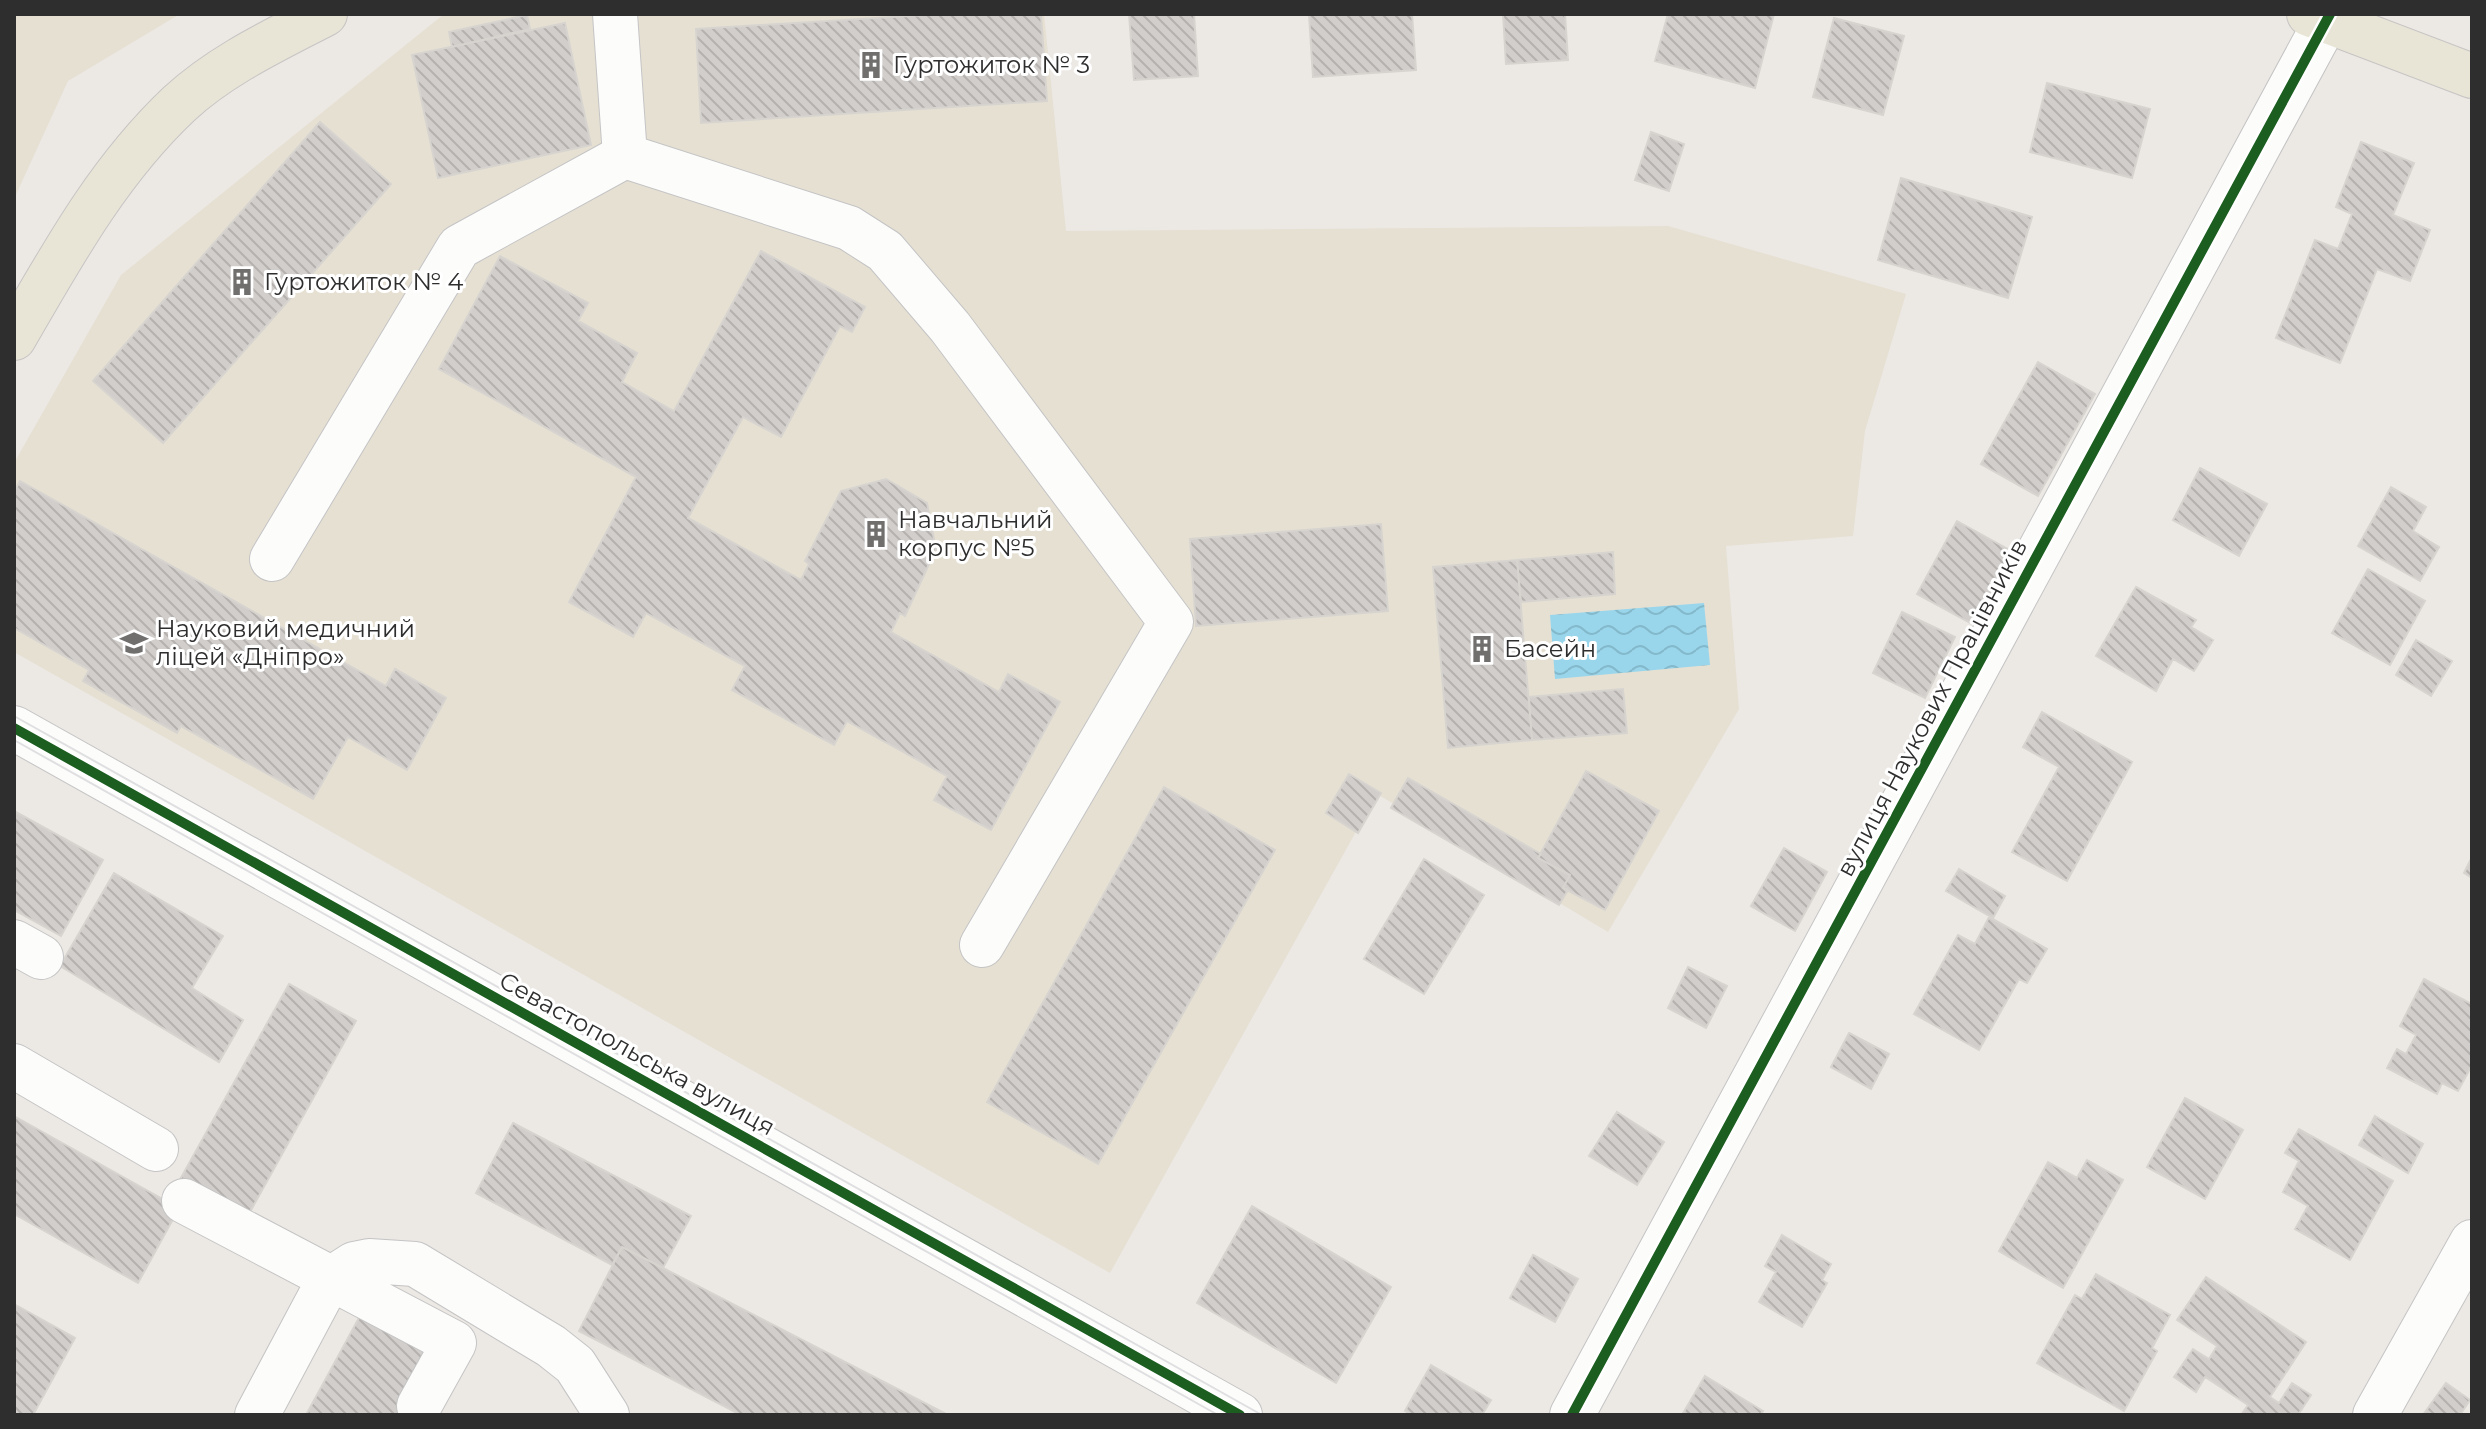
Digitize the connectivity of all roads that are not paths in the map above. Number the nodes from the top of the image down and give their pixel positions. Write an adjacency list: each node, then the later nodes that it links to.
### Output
1 (325, 14): 6 (main road)
2 (615, 14): 5 (street)
3 (2322, 16): 4 (main road); 19 (street, вулиця Наукових Працівників)
4 (2472, 76)
5 (625, 156): 7 (street); 9 (street)
6 (14, 338)
7 (272, 559)
8 (14, 728): 18 (street, Севастопольська вулиця)
9 (982, 945)
10 (14, 1066): 11 (street)
11 (156, 1149)
12 (184, 1201): 14 (street)
13 (2468, 1259): 20 (street)
14 (329, 1280): 15 (street); 16 (street); 17 (street)
15 (419, 1406)
16 (257, 1415)
17 (607, 1415)
18 (1240, 1415)
19 (1572, 1415)
20 (2375, 1415)

